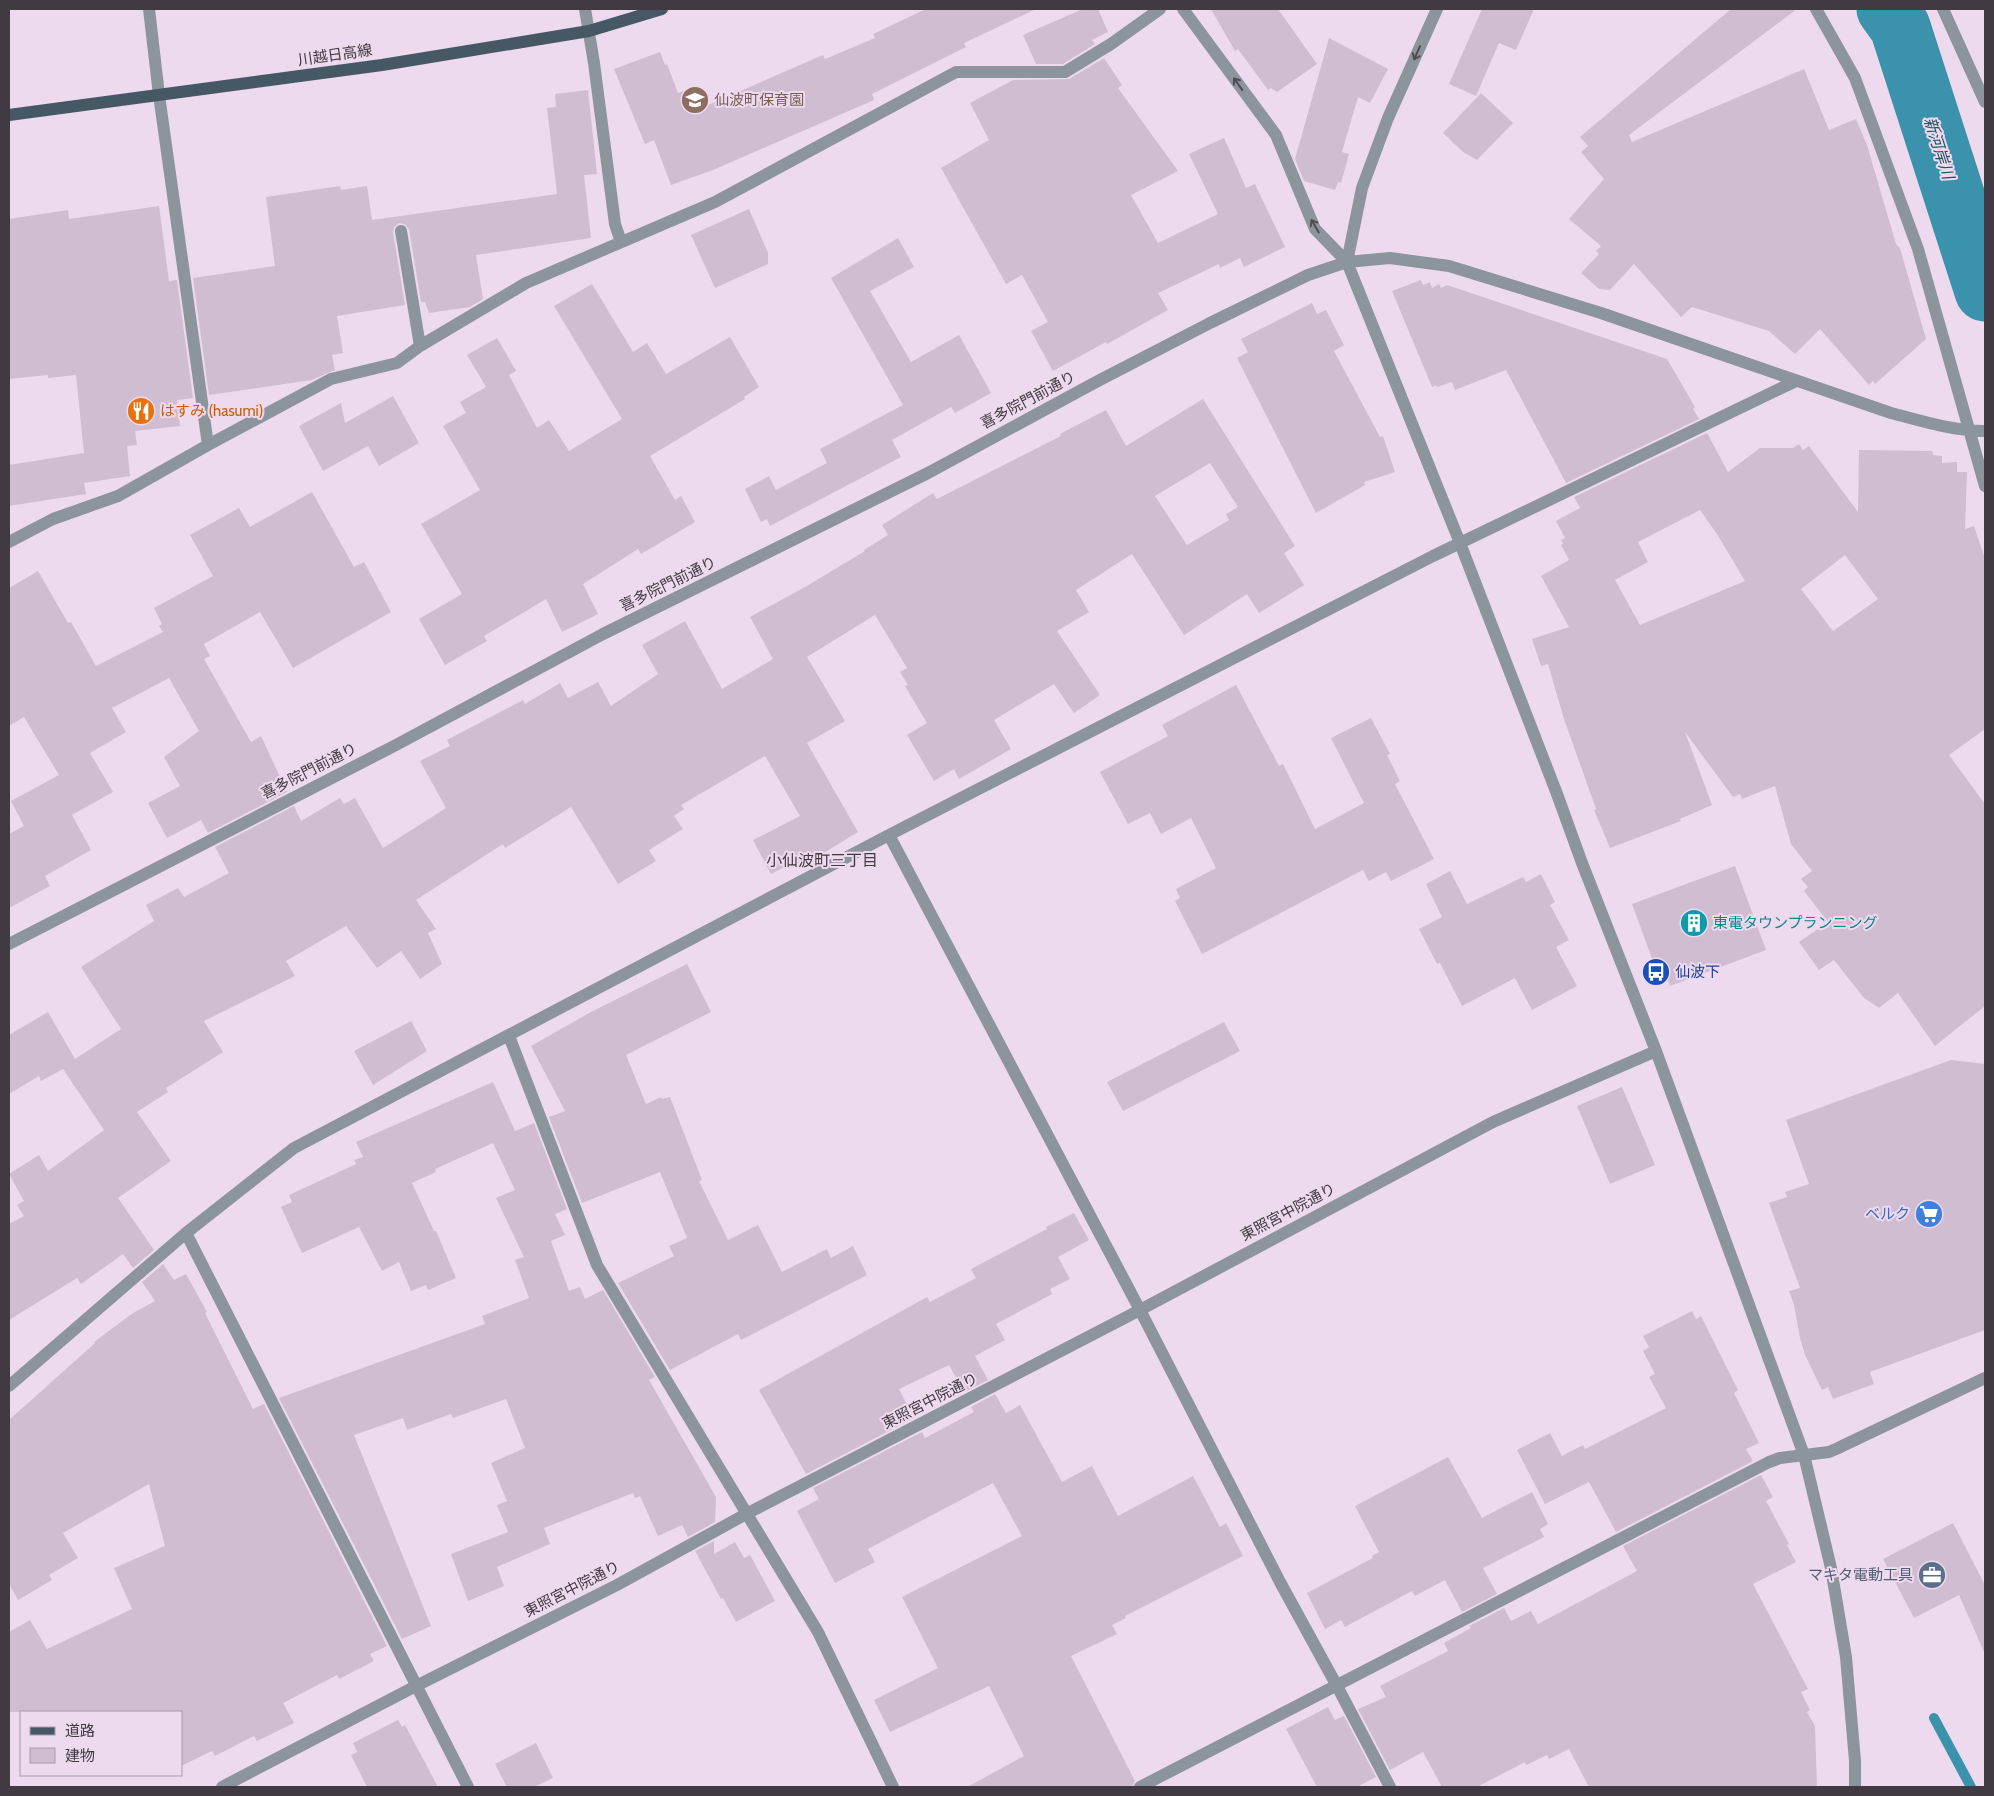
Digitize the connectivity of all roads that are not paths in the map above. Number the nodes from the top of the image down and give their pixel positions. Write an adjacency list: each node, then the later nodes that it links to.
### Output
1 (149, 9): 10 (street)
2 (585, 9): 9 (street)
3 (662, 9): 9 (main road, 川越日高線)
4 (1160, 9): 14 (street)
5 (1183, 9): 15 (street, one-way to 5)
6 (1437, 9): 15 (street, one-way to 15)
7 (1816, 9): 18 (street)
8 (1943, 9): 11 (street)
9 (590, 31): 10 (main road, 川越日高線); 14 (street)
10 (158, 95): 12 (main road, 川越日高線); 20 (street)
11 (1985, 102)
12 (9, 115)
13 (401, 230): 16 (street)
14 (621, 242): 16 (street)
15 (1346, 262): 17 (street, 喜多院門前通り); 23 (street); 25 (street, 喜多院門前通り)
16 (420, 346): 20 (street)
17 (1796, 381): 18 (street, 喜多院門前通り); 23 (street)
18 (1970, 431): 19 (street, 喜多院門前通り); 21 (street)
19 (1985, 431)
20 (208, 445): 22 (street)
21 (1985, 486)
22 (9, 542)
23 (1460, 542): 24 (street); 27 (street)
24 (890, 835): 26 (street); 29 (street)
25 (9, 944)
26 (509, 1036): 28 (street); 33 (street)
27 (1656, 1051): 29 (street, 東照宮中院通り); 32 (street)
28 (186, 1233): 31 (street); 34 (street)
29 (1140, 1310): 33 (street, 東照宮中院通り); 35 (street)
30 (1985, 1378): 32 (street)
31 (9, 1386)
32 (1804, 1455): 35 (street); 41 (street)
33 (748, 1513): 34 (street, 東照宮中院通り); 38 (street)
34 (416, 1686): 36 (street, 東照宮中院通り); 37 (street)
35 (1337, 1686): 39 (street); 40 (street)
36 (222, 1787)
37 (468, 1787)
38 (893, 1787)
39 (1140, 1787)
40 (1390, 1787)
41 (1855, 1787)

